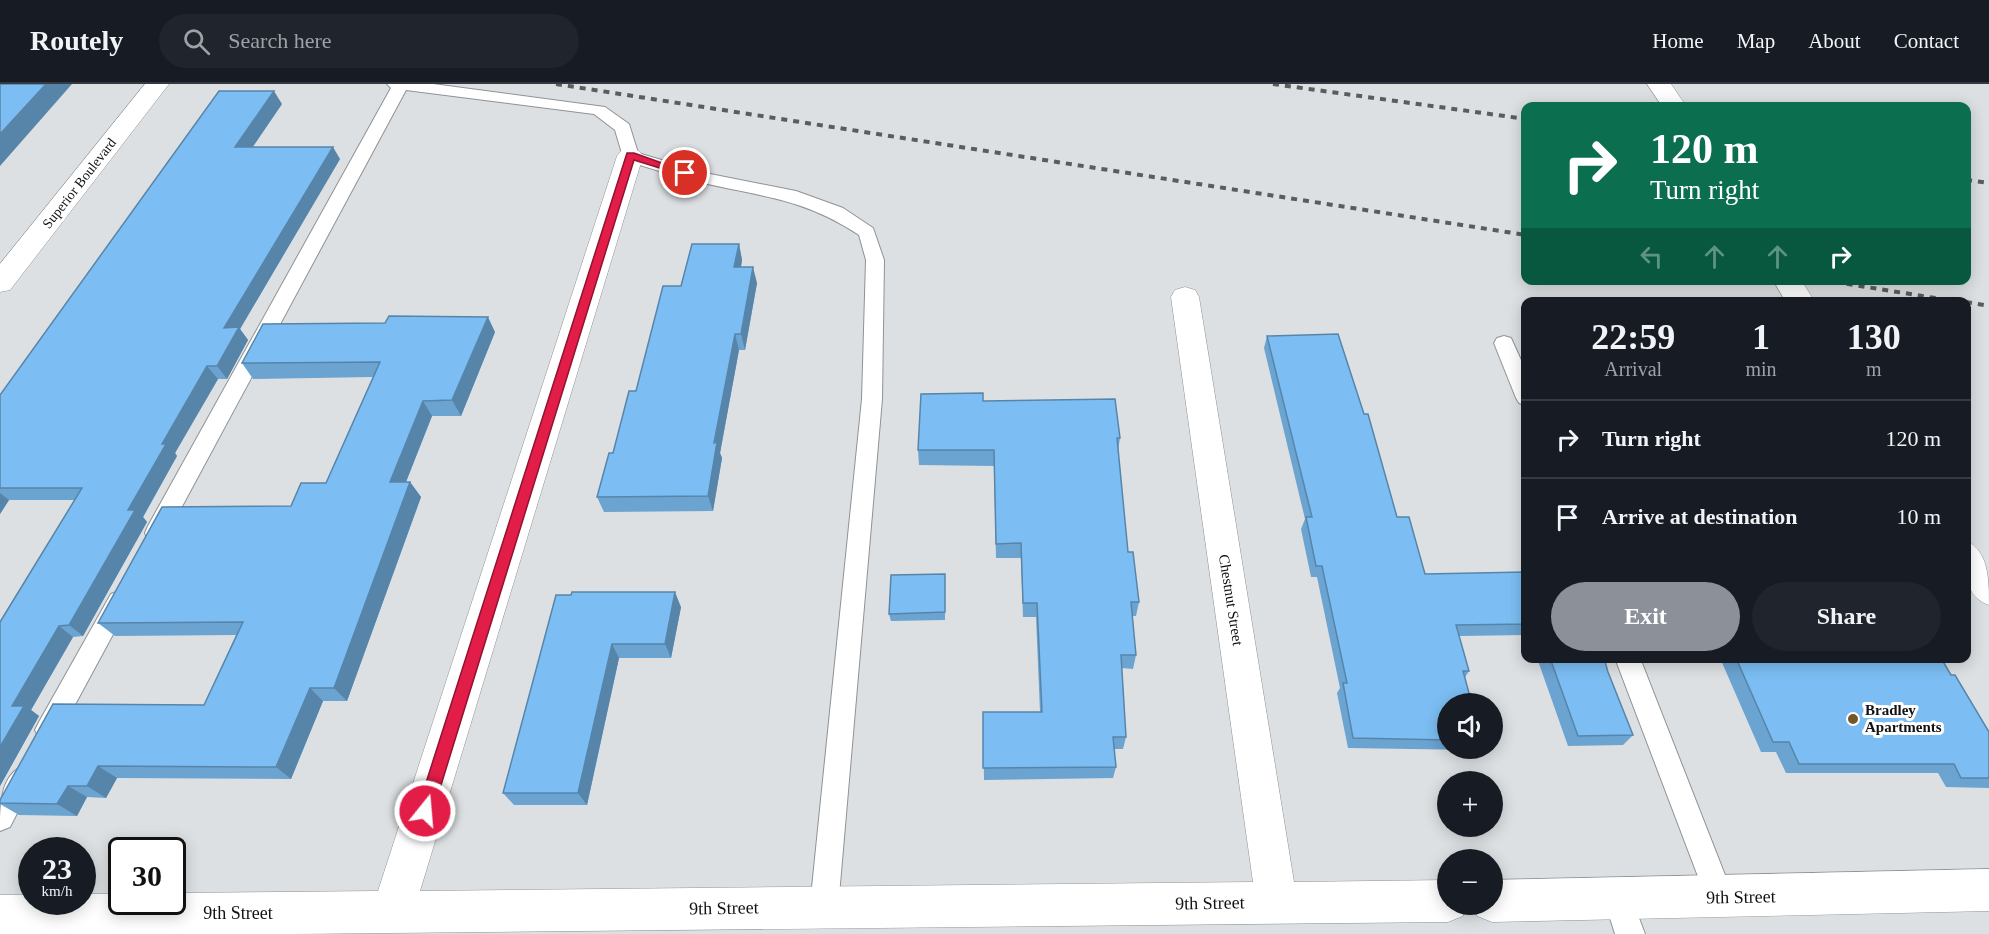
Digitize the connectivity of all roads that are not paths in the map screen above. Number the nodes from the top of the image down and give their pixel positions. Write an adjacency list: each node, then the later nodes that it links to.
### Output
1 (157, 84): 7 (street, Superior Boulevard)
2 (395, 84): 4 (lane)
3 (1659, 84): 5 (street)
4 (401, 85): 6 (lane); 11 (lane)
5 (1671, 102)
6 (630, 156): 24 (lane); 25 (street)
7 (0, 283)
8 (1185, 297): 23 (street, Chestnut Street)
9 (1521, 348): 10 (lane)
10 (1521, 386)
11 (143, 556)
12 (1971, 563): 14 (street)
13 (126, 588): 16 (lane)
14 (1989, 590)
15 (1629, 663): 20 (lane)
16 (40, 745)
17 (29, 766): 18 (lane)
18 (0, 818)
19 (1989, 890): 20 (street, 9th Street)
20 (1720, 898): 27 (street, 9th Street)
21 (1437, 901): 23 (street, 9th Street)
22 (1503, 902): 27 (street, 9th Street)
23 (1277, 903): 24 (street, 9th Street)
24 (824, 907): 25 (street, 9th Street)
25 (392, 912): 28 (street, 9th Street)
26 (0, 916): 28 (street, 9th Street)
27 (1624, 917)
28 (113, 924)

